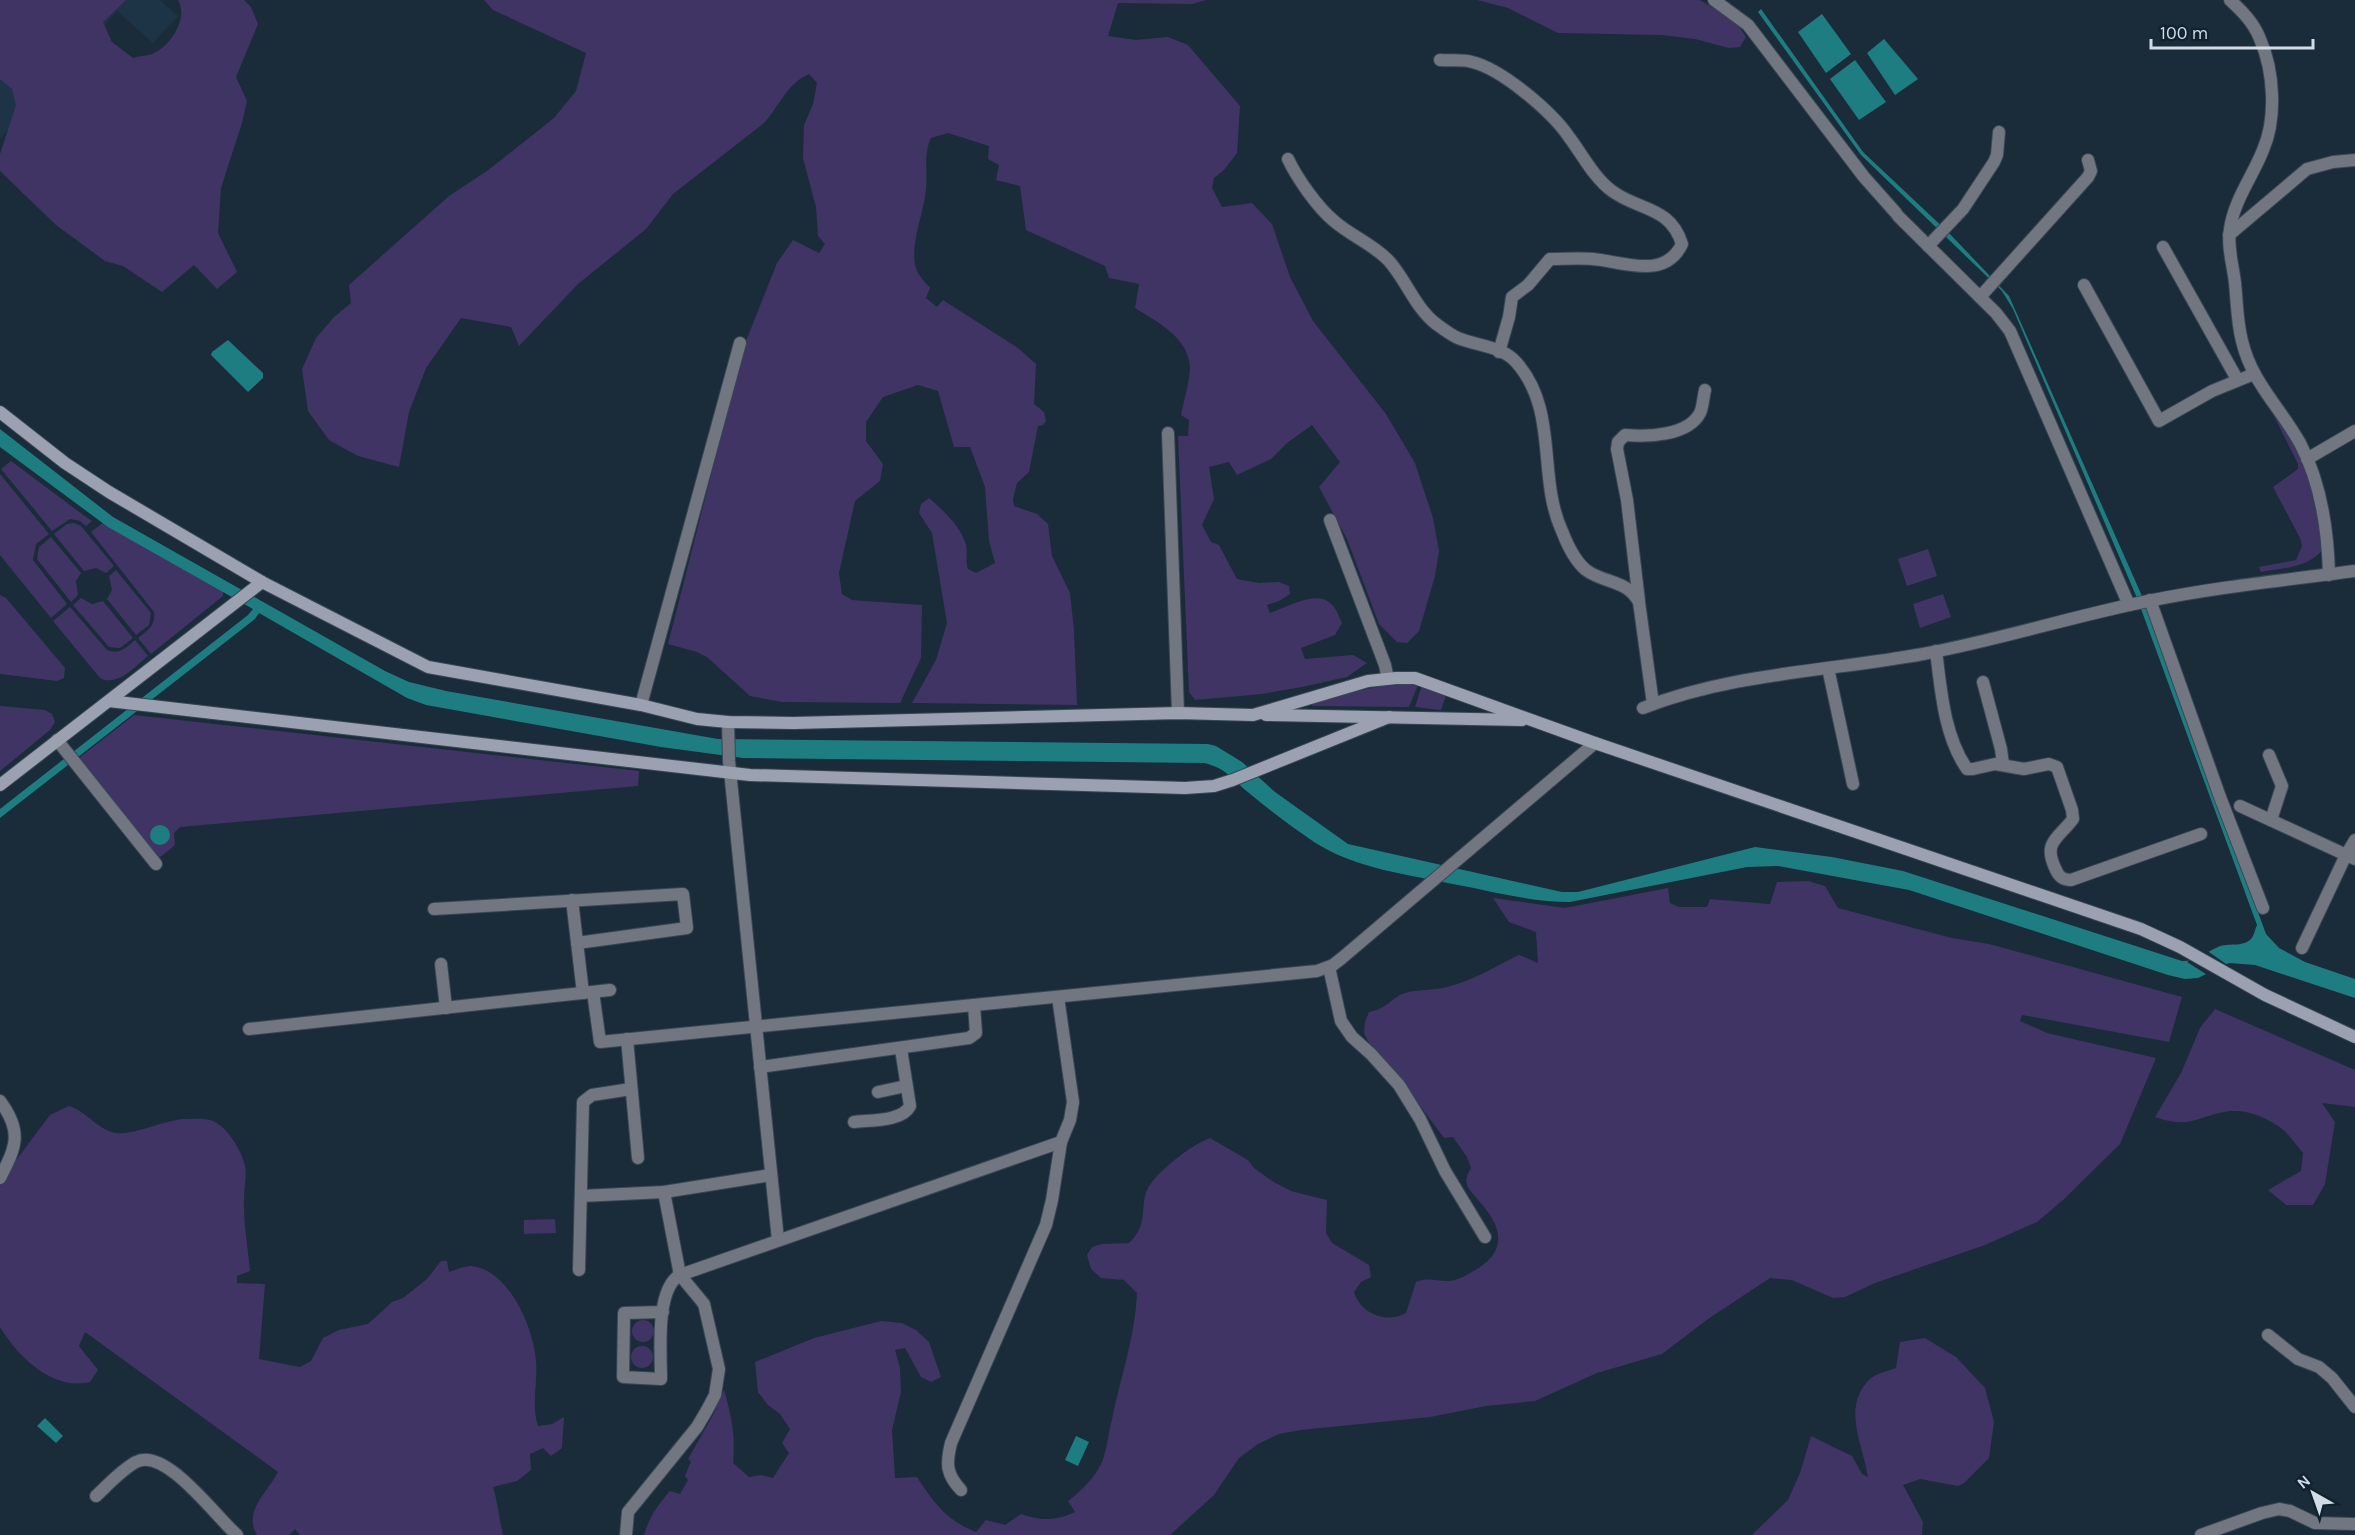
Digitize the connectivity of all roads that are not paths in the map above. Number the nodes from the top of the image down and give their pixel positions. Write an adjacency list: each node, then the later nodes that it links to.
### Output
1 (1714, 0): 9 (street)
2 (2230, 0): 8 (street)
3 (1440, 60): 14 (street)
4 (1999, 132): 9 (street)
5 (1288, 159): 14 (street)
6 (2088, 160): 12 (street)
7 (2355, 160): 8 (street)
8 (2229, 235): 15 (street)
9 (1928, 246): 12 (street)
10 (2163, 248): 16 (street)
11 (2084, 285): 16 (street)
12 (1980, 297): 27 (street)
13 (740, 343): 33 (street)
14 (1499, 352): 26 (street)
15 (2254, 374): 16 (street); 21 (street)
16 (2237, 380)
17 (1705, 390): 26 (street)
18 (0, 412): 25 (main road)
19 (2355, 431): 21 (street)
20 (1168, 433): 34 (street)
21 (2307, 459): 24 (street)
22 (1330, 520): 30 (street)
23 (2355, 571): 24 (street)
24 (2329, 575): 27 (street)
25 (262, 582): 32 (main road); 33 (main road)
26 (1639, 602): 29 (street)
27 (2140, 602): 28 (street); 53 (street)
28 (1936, 651): 29 (street); 42 (street)
29 (1828, 668): 44 (street)
30 (1388, 679): 35 (main road); 37 (main road)
31 (1983, 682): 42 (street)
32 (109, 701): 39 (main road); 43 (main road)
33 (641, 705): 38 (main road)
34 (1178, 713): 35 (main road); 38 (main road)
35 (1253, 715): 36 (main road)
36 (1389, 717): 37 (main road); 43 (main road)
37 (1532, 720): 40 (main road)
38 (728, 728): 43 (street)
39 (57, 740): 45 (main road); 51 (street)
40 (1595, 743): 58 (street); 66 (main road)
41 (2270, 755): 47 (street)
42 (2003, 764): 48 (street)
43 (729, 767): 64 (street)
44 (1853, 784)
45 (0, 785)
46 (2240, 806): 47 (street)
47 (2271, 820): 50 (street)
48 (2201, 834)
49 (2355, 840): 50 (street)
50 (2350, 857): 56 (street)
51 (156, 864)
52 (572, 900): 54 (street); 55 (street); 55 (street)
53 (2263, 908)
54 (434, 909)
55 (577, 943): 60 (street)
56 (2302, 948)
57 (441, 964): 63 (street)
58 (1329, 967): 61 (street); 81 (street)
59 (610, 990): 60 (street)
60 (588, 992): 63 (street); 67 (street)
61 (1058, 997): 62 (street); 75 (street)
62 (974, 1005): 64 (street); 68 (street)
63 (446, 1008): 65 (street)
64 (756, 1026): 67 (street); 69 (street)
65 (249, 1029)
66 (2355, 1037)
67 (627, 1039): 71 (street)
68 (901, 1049): 69 (street); 70 (street)
69 (760, 1067): 77 (street)
70 (906, 1086): 72 (street); 74 (street)
71 (631, 1089): 76 (street); 80 (street)
72 (878, 1092)
73 (0, 1101): 78 (street)
74 (854, 1122)
75 (1061, 1142): 82 (street); 88 (street)
76 (638, 1158)
77 (771, 1175): 79 (street); 82 (street)
78 (0, 1178)
79 (664, 1192): 80 (street); 84 (street)
80 (581, 1196): 83 (street)
81 (1485, 1237)
82 (777, 1240): 84 (street)
83 (579, 1270)
84 (680, 1275): 85 (street); 92 (street)
85 (663, 1312): 85 (street)
86 (2268, 1335): 87 (street)
87 (2355, 1407)
88 (961, 1490)
89 (96, 1496): 91 (street)
90 (2355, 1524): 93 (street)
91 (237, 1535)
92 (626, 1535)
93 (2201, 1535)

